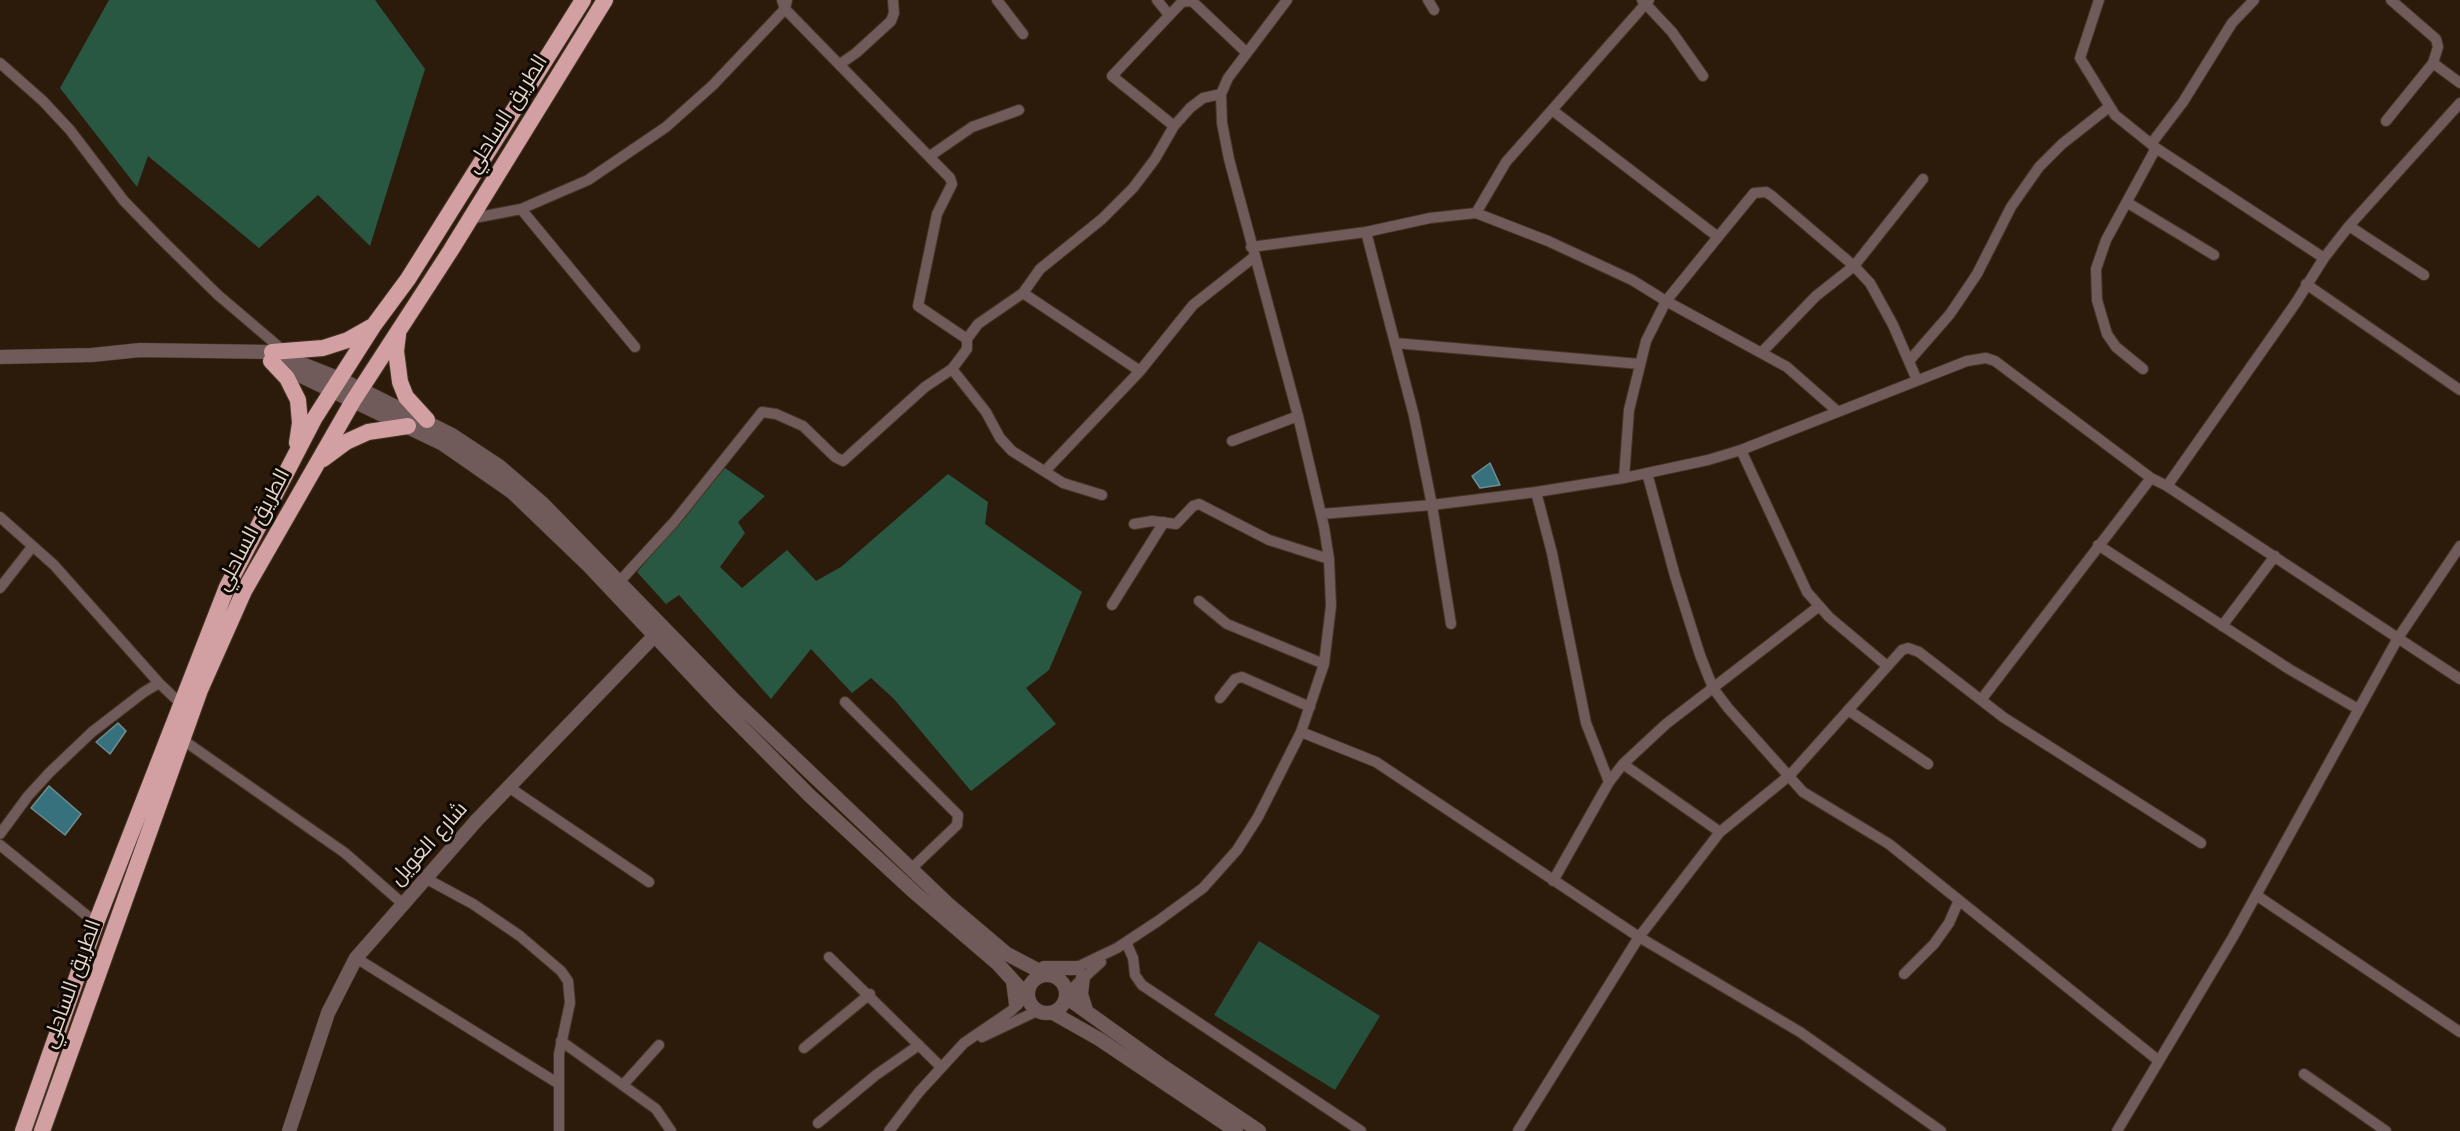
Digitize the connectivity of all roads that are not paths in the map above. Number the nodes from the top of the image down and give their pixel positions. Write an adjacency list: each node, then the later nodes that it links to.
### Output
1 (583, 0): 49 (highway, الطريق الساحلي)
2 (605, 0): 36 (highway, الطريق الساحلي)
3 (893, 0): 20 (street)
4 (997, 0): 16 (street)
5 (1157, 0): 15 (street)
6 (1428, 0): 14 (street)
7 (2099, 0): 25 (street)
8 (2254, 0): 30 (street)
9 (2391, 0): 19 (street)
10 (1192, 1): 15 (street); 17 (street)
11 (1283, 1): 17 (street)
12 (1645, 1): 21 (street); 27 (street)
13 (785, 3): 20 (street); 34 (street)
14 (1434, 10)
15 (1169, 15): 29 (street)
16 (1023, 34)
17 (1247, 53): 23 (street)
18 (0, 63): 54 (street)
19 (2433, 63): 22 (street); 28 (street)
20 (840, 64): 31 (street)
21 (1703, 76)
22 (2460, 83)
23 (1221, 93): 29 (street); 40 (street)
24 (2460, 103): 37 (street)
25 (2109, 107): 30 (street); 56 (street)
26 (1020, 110): 31 (street)
27 (1552, 110): 35 (street); 39 (street)
28 (2386, 121)
29 (1174, 126): 46 (street)
30 (2153, 146): 33 (street); 42 (street)
31 (930, 156): 50 (street)
32 (1923, 179): 43 (street)
33 (2128, 203): 41 (street); 59 (street)
34 (520, 209): 36 (street); 52 (street)
35 (1476, 213): 38 (street); 47 (street)
36 (468, 219): 48 (highway, الطريق الساحلي)
37 (2349, 225): 42 (street); 44 (street)
38 (1366, 232): 40 (street); 51 (street)
39 (1718, 237): 43 (street); 47 (street)
40 (1252, 252): 60 (street); 66 (street)
41 (2214, 255)
42 (2324, 258): 45 (street)
43 (1854, 266): 53 (street); 56 (street)
44 (2424, 275)
45 (2306, 284): 63 (street); 77 (street)
46 (1023, 293): 50 (street); 60 (street)
47 (1666, 301): 53 (street); 57 (street)
48 (404, 321): 64 (highway, الطريق الساحلي); 67 (highway)
49 (374, 325): 54 (highway); 62 (highway, الطريق الساحلي)
50 (967, 339): 58 (street)
51 (1395, 343): 57 (street); 80 (street)
52 (635, 347)
53 (1762, 352): 65 (street)
54 (276, 355): 55 (street); 62 (street); 71 (highway)
55 (0, 357)
56 (1909, 361): 61 (street)
57 (1640, 364): 75 (street)
58 (952, 369): 72 (street); 90 (street)
59 (2143, 369)
60 (1140, 371): 72 (street)
61 (1917, 380): 65 (street); 76 (street)
62 (336, 385): 64 (street); 71 (highway, الطريق الساحلي)
63 (2460, 390)
64 (357, 395): 67 (street); 68 (street); 73 (highway, الطريق الساحلي)
65 (1837, 411): 70 (street)
66 (1298, 416): 69 (street); 81 (street)
67 (427, 420): 90 (street)
68 (408, 426): 73 (highway); 95 (street)
69 (1233, 441)
70 (1741, 450): 74 (street); 94 (street)
71 (294, 456): 110 (highway, الطريق الساحلي)
72 (1045, 471): 79 (street)
73 (310, 472): 115 (highway, الطريق الساحلي)
74 (1647, 474): 75 (street); 106 (street)
75 (1624, 478): 78 (street)
76 (2151, 478): 77 (street); 85 (street)
77 (2167, 486): 88 (street)
78 (1536, 492): 80 (street); 119 (street)
79 (1102, 495)
80 (1432, 506): 81 (street); 96 (street)
81 (1321, 514): 89 (street)
82 (0, 517): 87 (street)
83 (1164, 522): 84 (street); 89 (street); 93 (street)
84 (1134, 524)
85 (2098, 545): 97 (street); 108 (street)
86 (2460, 546): 99 (street)
87 (32, 547): 91 (street); 105 (street)
88 (2275, 556): 97 (street); 99 (street)
89 (1329, 559): 102 (street)
90 (620, 581): 98 (street)
91 (0, 588)
92 (1199, 601): 102 (street)
93 (1112, 605)
94 (1818, 607): 103 (street); 106 (street)
95 (641, 621): 98 (street); 100 (street)
96 (1451, 624)
97 (2222, 626): 112 (street)
98 (659, 631): 100 (street, شارع الغويل); 101 (street); 125 (street)
99 (2398, 638): 104 (street); 112 (street)
100 (638, 653): 101 (street); 120 (street, شارع الغويل)
101 (675, 657): 143 (street)
102 (1324, 664): 111 (street)
103 (1886, 665): 108 (street); 113 (street)
104 (2460, 679)
105 (159, 683): 110 (street); 122 (street)
106 (1713, 688): 116 (street); 118 (street)
107 (1220, 698): 111 (street)
108 (1981, 700): 123 (street)
109 (845, 702): 125 (street)
110 (180, 703): 132 (highway, الطريق الساحلي)
111 (1310, 707): 114 (street)
112 (2358, 709): 129 (street)
113 (1848, 710): 117 (street); 118 (street)
114 (1301, 732): 127 (street); 134 (street)
115 (183, 740): 131 (street); 160 (highway, الطريق الساحلي)
116 (1623, 764): 119 (street); 121 (street)
117 (1928, 764)
118 (1790, 775): 121 (street); 130 (street)
119 (1609, 782): 127 (street)
120 (510, 788): 126 (street, شارع الغويل); 128 (street)
121 (1720, 832): 133 (street)
122 (0, 834)
123 (2201, 843)
124 (0, 845): 132 (street)
125 (911, 869): 137 (street)
126 (425, 878): 131 (street, شارع الغويل); 148 (street)
127 (1553, 880): 133 (street)
128 (650, 882)
129 (2256, 895): 147 (street); 153 (street)
130 (1959, 900): 139 (street); 153 (street)
131 (403, 904): 136 (street, شارع الغويل)
132 (96, 923): 159 (highway, الطريق الساحلي)
133 (1639, 937): 168 (street); 169 (street)
134 (1122, 945): 138 (street); 167 (street)
135 (829, 957): 141 (street)
136 (356, 958): 156 (street); 161 (street, شارع الغويل)
137 (1026, 966): 138 (street); 140 (street)
138 (1081, 972): 140 (street); 142 (street); 144 (street)
139 (1904, 974)
140 (1050, 975): 142 (street); 143 (street)
141 (870, 994): 150 (street); 151 (street)
142 (1066, 996): 144 (street); 146 (street)
143 (1022, 1001): 145 (street); 152 (street)
144 (1086, 1010): 166 (street)
145 (1037, 1011): 146 (street); 152 (street)
146 (1053, 1013): 165 (street)
147 (2460, 1032)
148 (561, 1041): 156 (street); 157 (street)
149 (659, 1044): 157 (street)
150 (919, 1045): 154 (street); 158 (street)
151 (804, 1048)
152 (956, 1052): 154 (street)
153 (2159, 1061): 170 (street)
154 (941, 1067): 164 (street)
155 (2304, 1074): 171 (street)
156 (559, 1084): 162 (street)
157 (623, 1085): 163 (street)
158 (818, 1123)
159 (23, 1131)
160 (42, 1131)
161 (289, 1131)
162 (559, 1131)
163 (671, 1131)
164 (889, 1131)
165 (1236, 1131)
166 (1259, 1131)
167 (1361, 1131)
168 (1518, 1131)
169 (1941, 1131)
170 (2116, 1131)
171 (2386, 1131)

